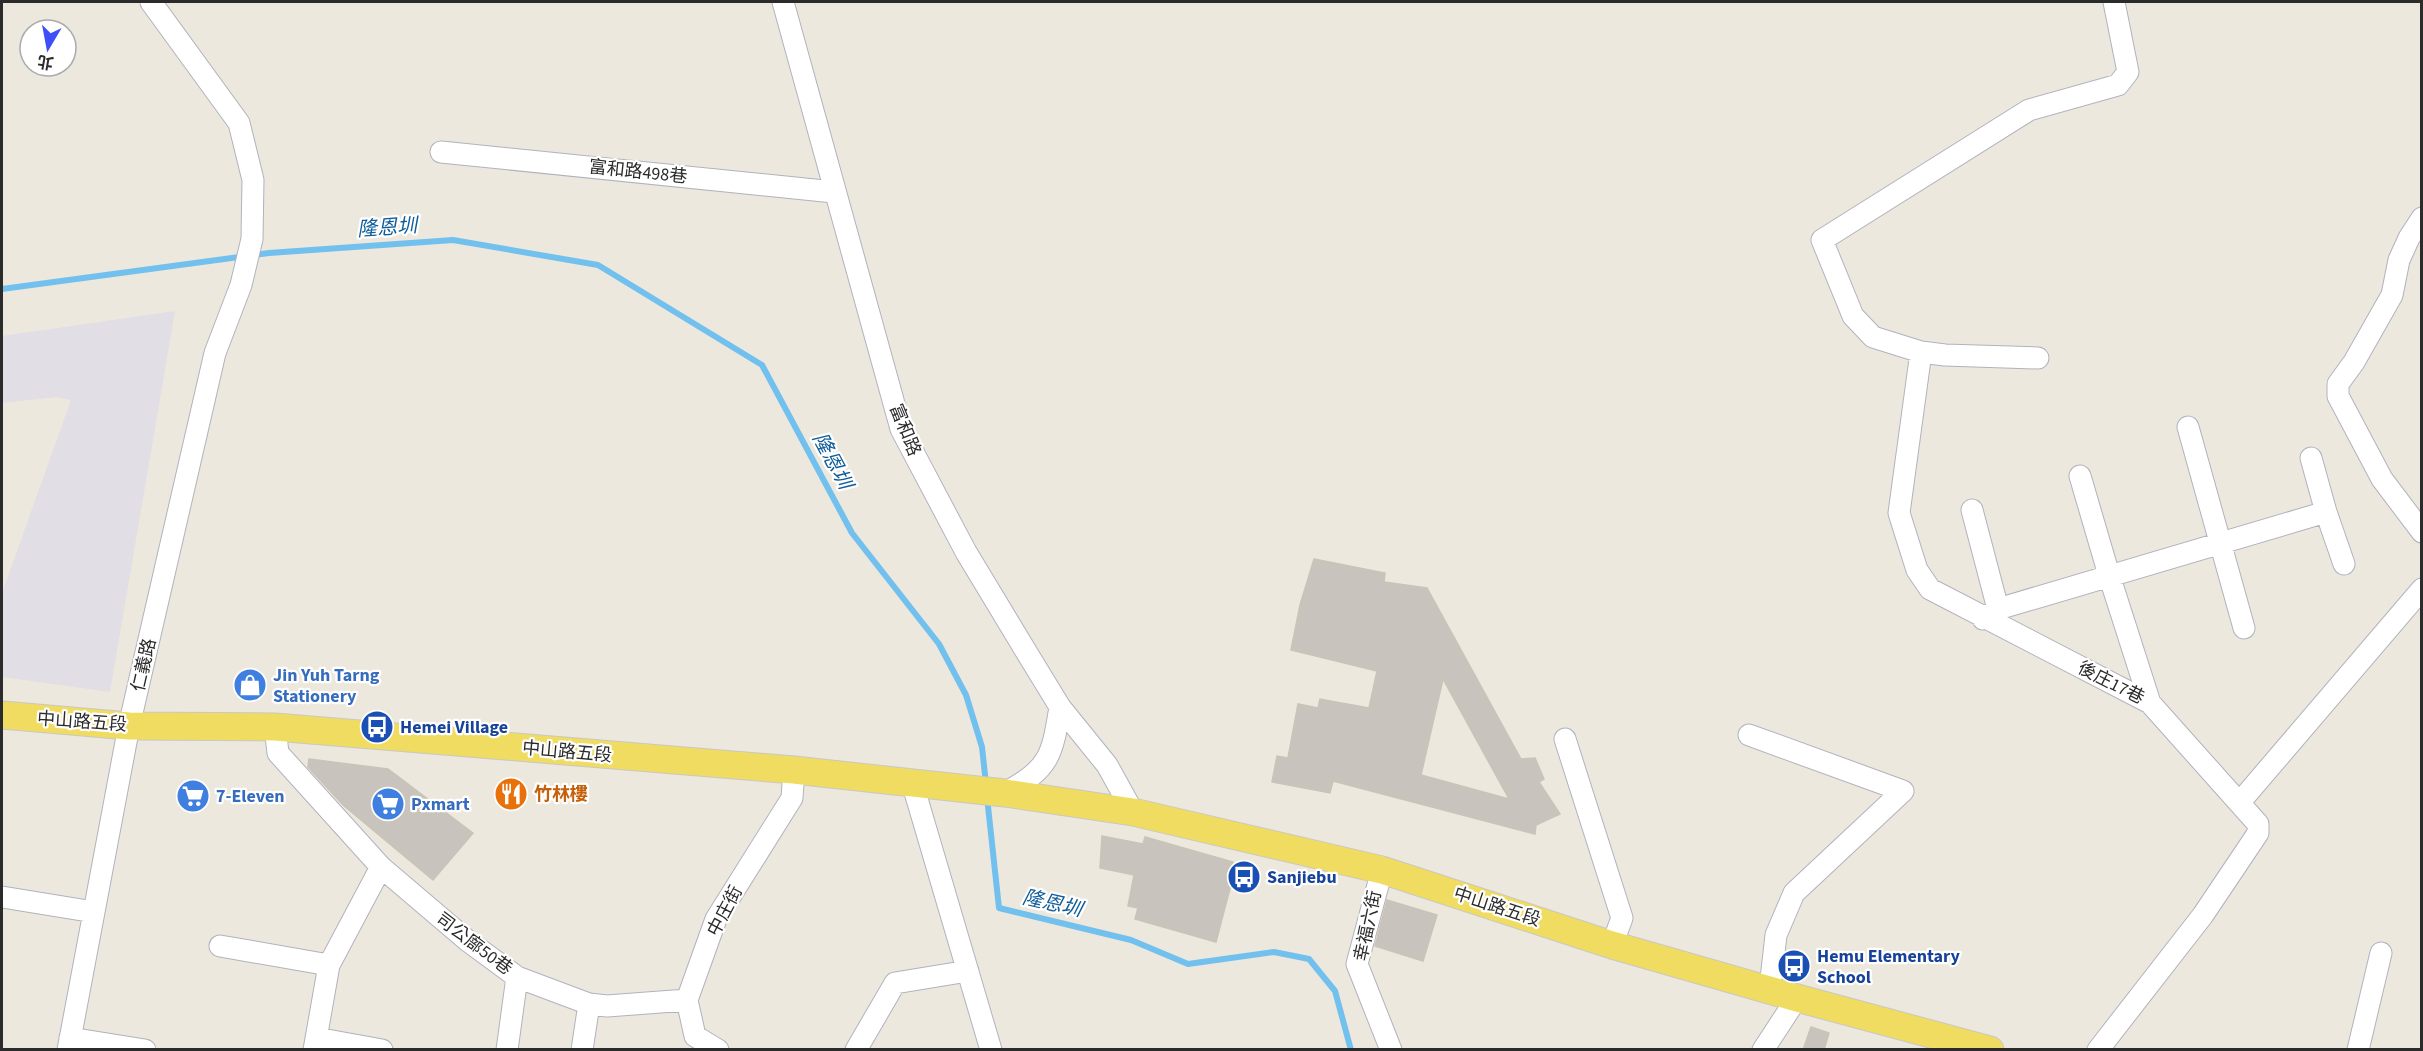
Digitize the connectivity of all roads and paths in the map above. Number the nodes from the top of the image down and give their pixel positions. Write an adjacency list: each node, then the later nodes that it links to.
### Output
1 (151, 2): 24 (street, 仁義路)
2 (783, 2): 5 (street, 富和路)
3 (2114, 2): 7 (street)
4 (441, 152): 5 (street, 富和路498巷)
5 (834, 192): 22 (street, 富和路)
6 (2421, 218): 14 (street)
7 (1921, 352): 8 (street); 19 (street, 後庄17巷)
8 (2038, 358)
9 (2188, 427): 15 (street)
10 (2311, 458): 13 (street)
11 (2080, 476): 17 (street)
12 (1972, 510): 19 (street)
13 (2326, 512): 15 (street); 16 (street)
14 (2421, 532)
15 (2220, 543): 17 (street); 20 (street)
16 (2344, 564)
17 (2109, 575): 19 (street); 21 (street)
18 (2421, 589): 31 (street)
19 (1991, 614): 21 (street, 後庄17巷)
20 (2244, 628)
21 (2150, 703): 31 (street, 後庄17巷)
22 (1060, 707): 30 (street); 32 (street, 富和路)
23 (2, 715): 24 (main road, 中山路五段)
24 (129, 726): 25 (main road, 中山路五段); 36 (street, 仁義路)
25 (275, 727): 28 (main road, 中山路五段); 33 (street, 司公廍50巷)
26 (1749, 735): 43 (street)
27 (1565, 739): 37 (street)
28 (794, 770): 29 (main road, 中山路五段); 45 (street, 中庄街)
29 (912, 782): 30 (main road, 中山路五段); 41 (street)
30 (1002, 793): 32 (main road, 中山路五段)
31 (2240, 802): 60 (street, 後庄17巷)
32 (1133, 812): 34 (main road, 中山路五段)
33 (381, 867): 40 (street); 42 (street, 司公廍50巷)
34 (1382, 870): 37 (main road, 中山路五段); 49 (street, 幸福六街)
35 (2, 897): 36 (street)
36 (94, 912): 47 (street, 仁義路)
37 (1612, 945): 43 (main road, 中山路五段)
38 (220, 946): 40 (street)
39 (2381, 953): 61 (street)
40 (329, 965): 48 (street)
41 (968, 971): 56 (street); 57 (street)
42 (517, 977): 46 (street, 司公廍50巷); 52 (street)
43 (1770, 988): 44 (main road, 中山路五段)
44 (1797, 998): 58 (street); 59 (main road, 中山路五段)
45 (687, 1000): 46 (street, 司公廍50巷); 55 (street)
46 (589, 1004): 53 (street); 54 (street)
47 (69, 1044): 50 (street)
48 (315, 1044): 51 (street)
49 (1394, 1048)
50 (145, 1050)
51 (382, 1050)
52 (507, 1050)
53 (582, 1050)
54 (589, 1050)
55 (718, 1050)
56 (856, 1050)
57 (991, 1050)
58 (1763, 1050)
59 (1990, 1050)
60 (2098, 1050)
61 (2358, 1050)

